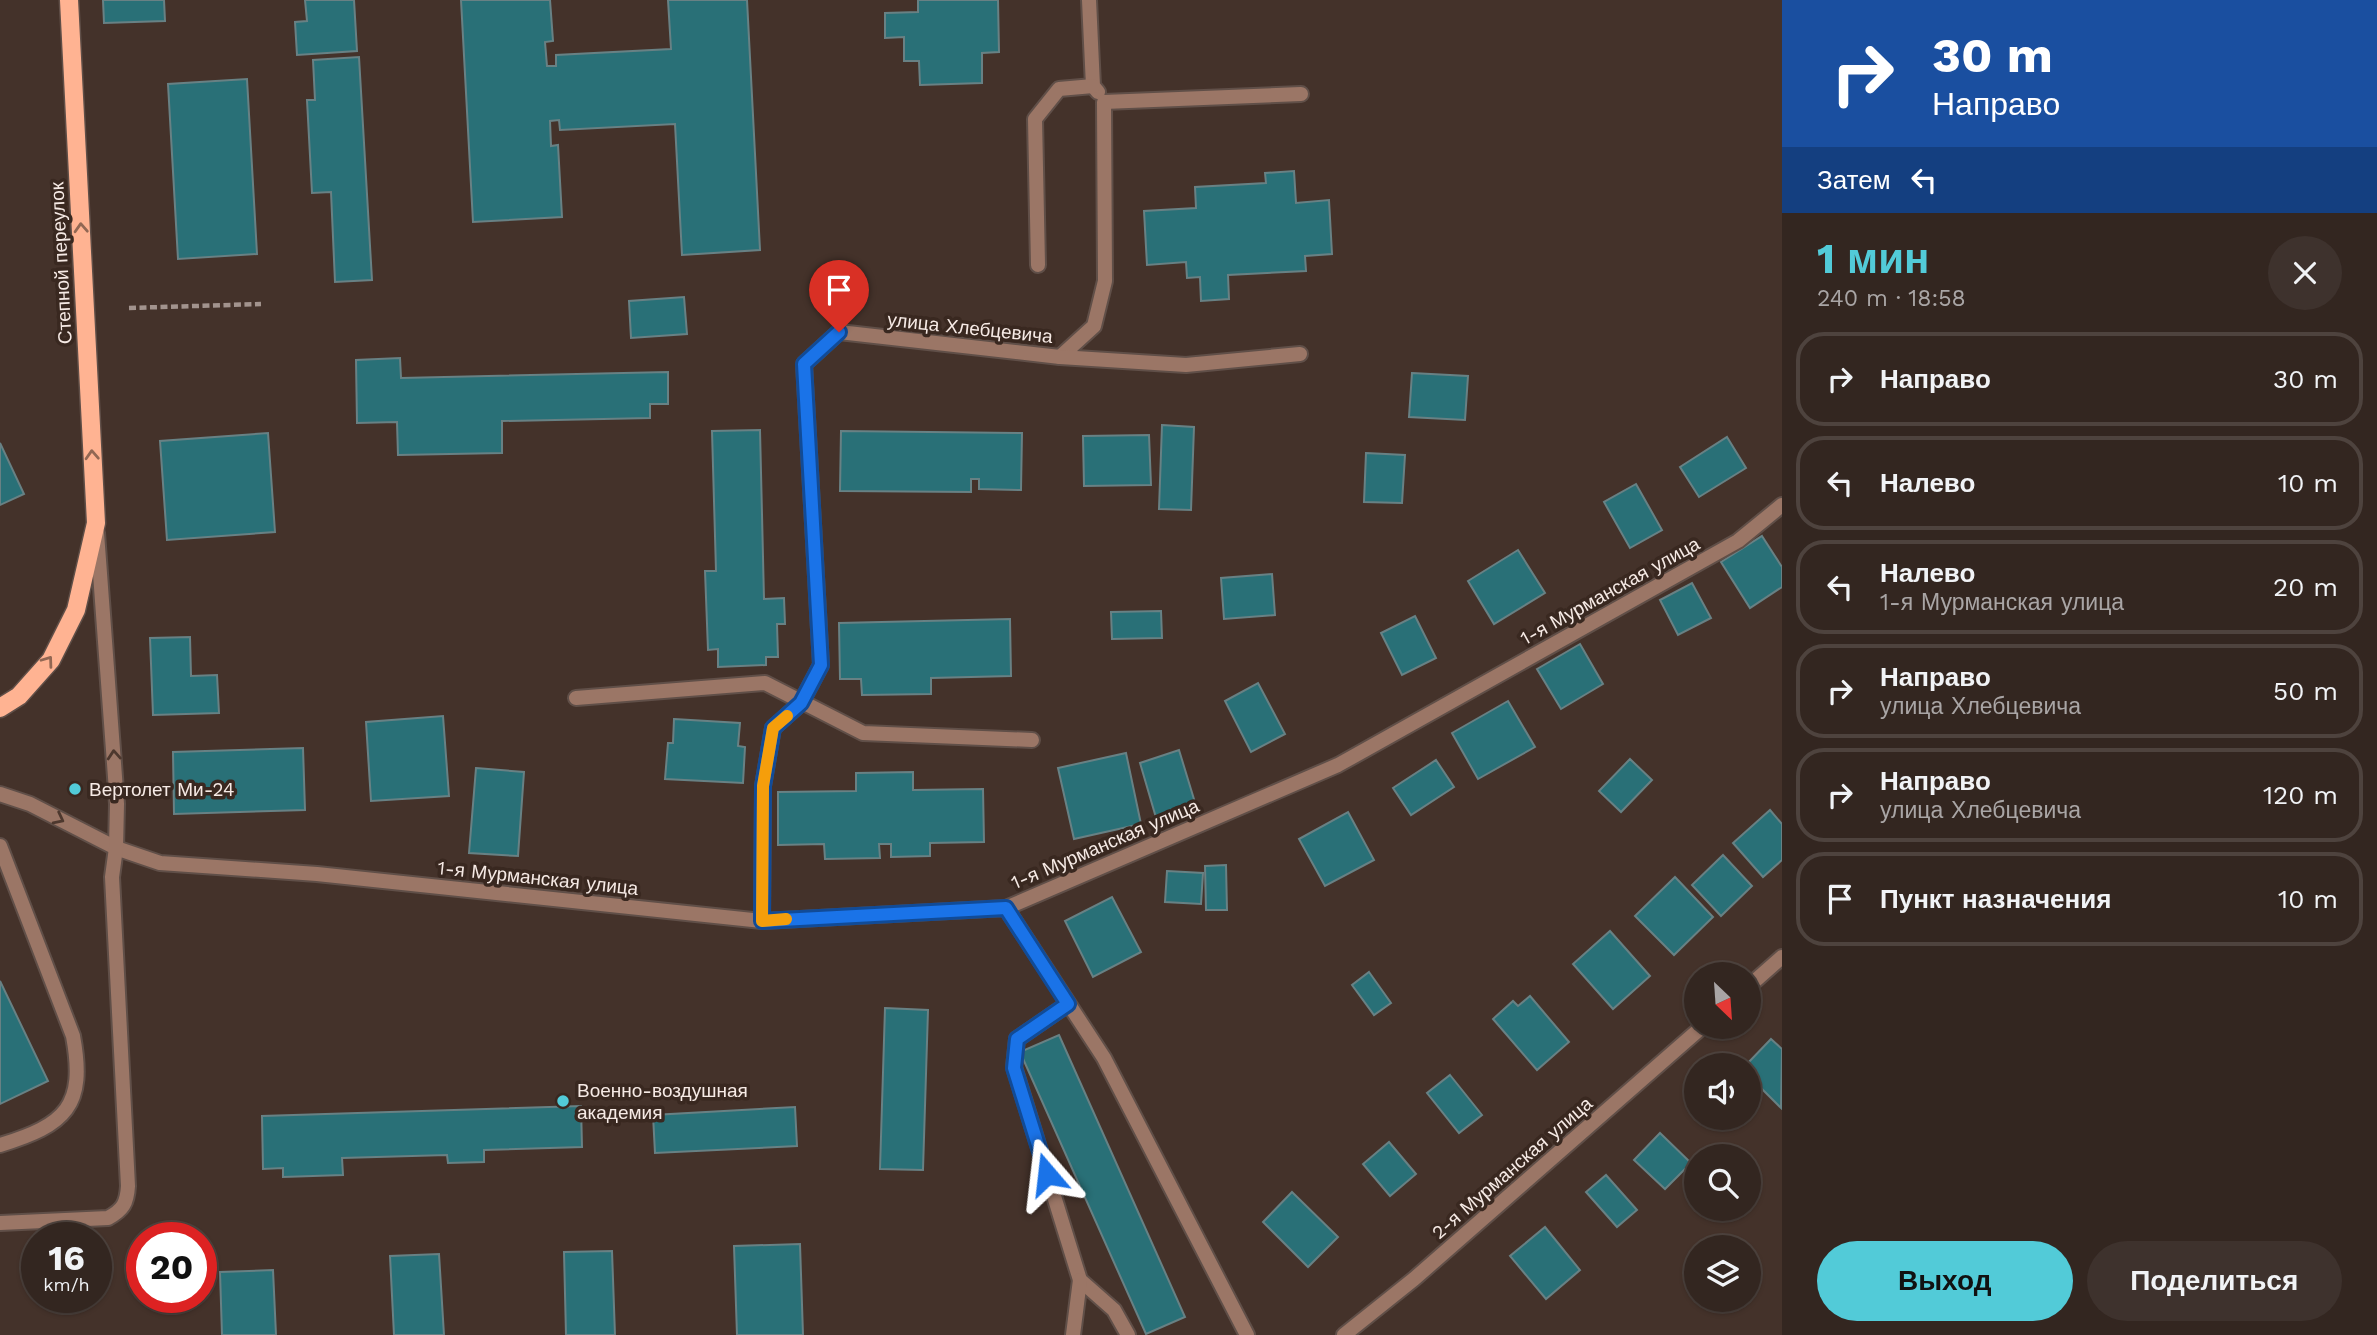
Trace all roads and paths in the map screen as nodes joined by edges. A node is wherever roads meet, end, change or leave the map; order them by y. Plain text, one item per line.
1 (69, 0) edge
2 (1089, 0) edge
3 (1093, 86) junction
4 (1301, 94) dead end
5 (1104, 102) junction
6 (1038, 265) dead end
7 (261, 304) dead end
8 (128, 308) dead end
9 (1300, 354) dead end
10 (1060, 357) junction
11 (1782, 505) edge
12 (96, 523) junction
13 (576, 698) dead end
14 (801, 703) junction
15 (0, 708) edge
16 (1032, 740) dead end
17 (0, 794) edge
18 (0, 846) edge
19 (116, 848) junction
20 (1006, 908) junction
21 (762, 921) junction
22 (1782, 957) edge
23 (1761, 976) edge
24 (1068, 1004) junction
25 (1687, 1040) edge
26 (0, 1145) edge
27 (0, 1223) edge
28 (1080, 1280) junction
29 (1073, 1335) edge
30 (1128, 1335) edge
31 (1247, 1335) edge
32 (1343, 1335) edge

12 -> 1 main road, Степной переулок
2 - 3 street
3 - 5 street
3 - 6 street
4 - 5 street
5 - 10 street
7 - 8 path
9 - 10 street, улица Хлебцевича
10 - 14 street, улица Хлебцевича
11 - 20 street, 1-я Мурманская улица
15 -> 12 main road, Степной переулок
19 -> 12 street
13 - 14 street
14 - 16 street
14 - 21 street, улица Хлебцевича
17 -> 19 street, 1-я Мурманская улица
18 - 26 street
19 - 21 street, 1-я Мурманская улица
19 - 27 street
20 - 21 street, 1-я Мурманская улица
20 - 24 street
22 - 23 street
24 - 28 street
24 - 31 street
25 - 32 street, 2-я Мурманская улица
28 - 29 street
28 - 30 street

